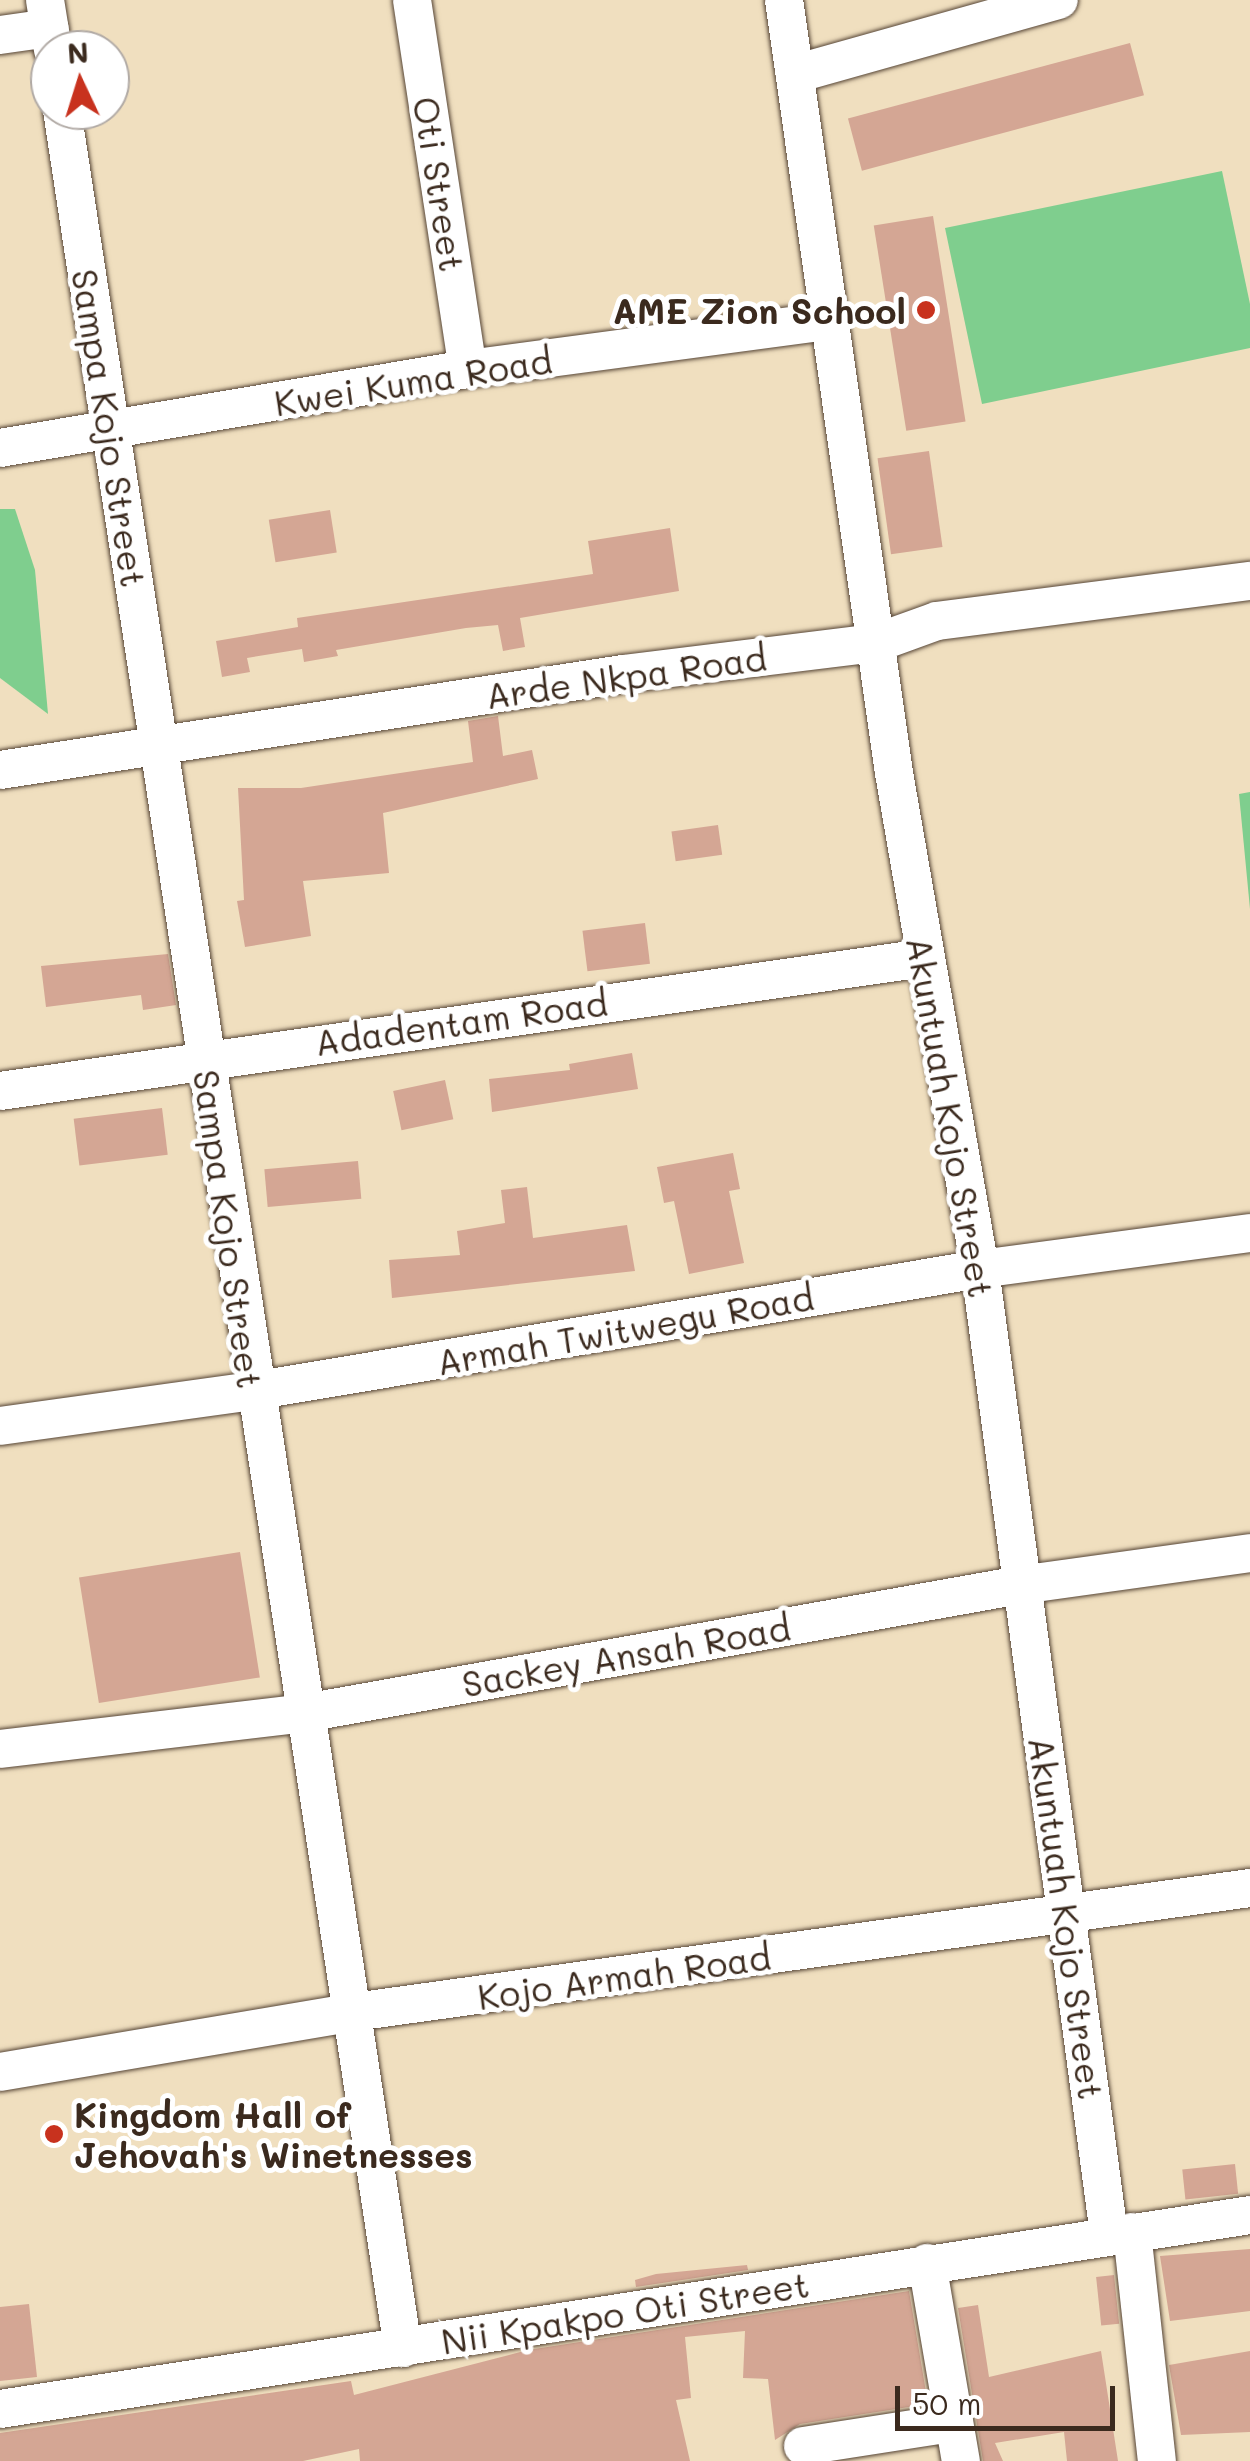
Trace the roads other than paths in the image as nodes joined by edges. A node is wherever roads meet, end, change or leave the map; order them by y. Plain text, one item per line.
1 (412, 0) edge
2 (784, 0) edge
3 (1060, 0) edge
4 (49, 26) edge
5 (0, 35) edge
6 (794, 74) junction
7 (65, 130) edge
8 (826, 321) junction
9 (468, 368) junction
10 (110, 432) junction
11 (0, 448) edge
12 (1250, 580) edge
13 (876, 642) junction
14 (160, 748) junction
15 (0, 770) edge
16 (924, 958) junction
17 (204, 1058) junction
18 (0, 1091) edge
19 (1250, 1233) edge
20 (980, 1269) junction
21 (253, 1391) junction
22 (0, 1426) edge
23 (1250, 1553) edge
24 (1020, 1585) junction
25 (305, 1712) junction
26 (0, 1749) edge
27 (1250, 1888) edge
28 (1069, 1918) junction
29 (354, 2012) junction
30 (0, 2072) edge
31 (1250, 2215) edge
32 (1120, 2233) junction
33 (927, 2263) junction
34 (403, 2348) junction
35 (0, 2409) edge
36 (952, 2424) junction
37 (825, 2450) edge
38 (962, 2461) edge
39 (1157, 2461) edge

1 - 9 street, Oti Street
2 - 6 street, Akuntuah Kojo Street
3 - 6 street
4 - 5 street
6 - 8 street, Akuntuah Kojo Street
7 - 10 street, Sampa Kojo Street
8 - 9 street, Kwei Kuma Road
8 - 13 street, Akuntuah Kojo Street
9 - 10 street, Kwei Kuma Road
10 - 11 street, Kwei Kuma Road
10 - 14 street, Sampa Kojo Street
12 - 13 street, Arde Nkpa Road
13 - 14 street, Arde Nkpa Road
13 - 16 street, Akuntuah Kojo Street
14 - 15 street, Arde Nkpa Road
14 - 17 street, Sampa Kojo Street
16 - 17 street, Adadentam Road
16 - 20 street, Akuntuah Kojo Street
17 - 18 street, Adadentam Road
17 - 21 street, Sampa Kojo Street
19 - 20 street, Armah Twitwegu Road
20 - 21 street, Armah Twitwegu Road
20 - 24 street, Akuntuah Kojo Street
21 - 22 street, Armah Twitwegu Road
21 - 25 street, Sampa Kojo Street
23 - 24 street, Sackey Ansah Road
24 - 25 street, Sackey Ansah Road
24 - 28 street, Akuntuah Kojo Street
25 - 26 street, Sackey Ansah Road
25 - 29 street, Sampa Kojo Street
27 - 28 street, Kojo Armah Road
28 - 29 street, Kojo Armah Road
28 - 32 street, Akuntuah Kojo Street
29 - 30 street, Kojo Armah Road
29 - 34 street, Sampa Kojo Street
31 - 32 street, Nii Kpakpo Oti Street
32 - 33 street, Nii Kpakpo Oti Street
32 - 39 street, Akuntuah Kojo Street
33 - 34 street, Nii Kpakpo Oti Street
33 - 36 street
34 - 35 street, Nii Kpakpo Oti Street
36 - 37 street
36 - 38 street

